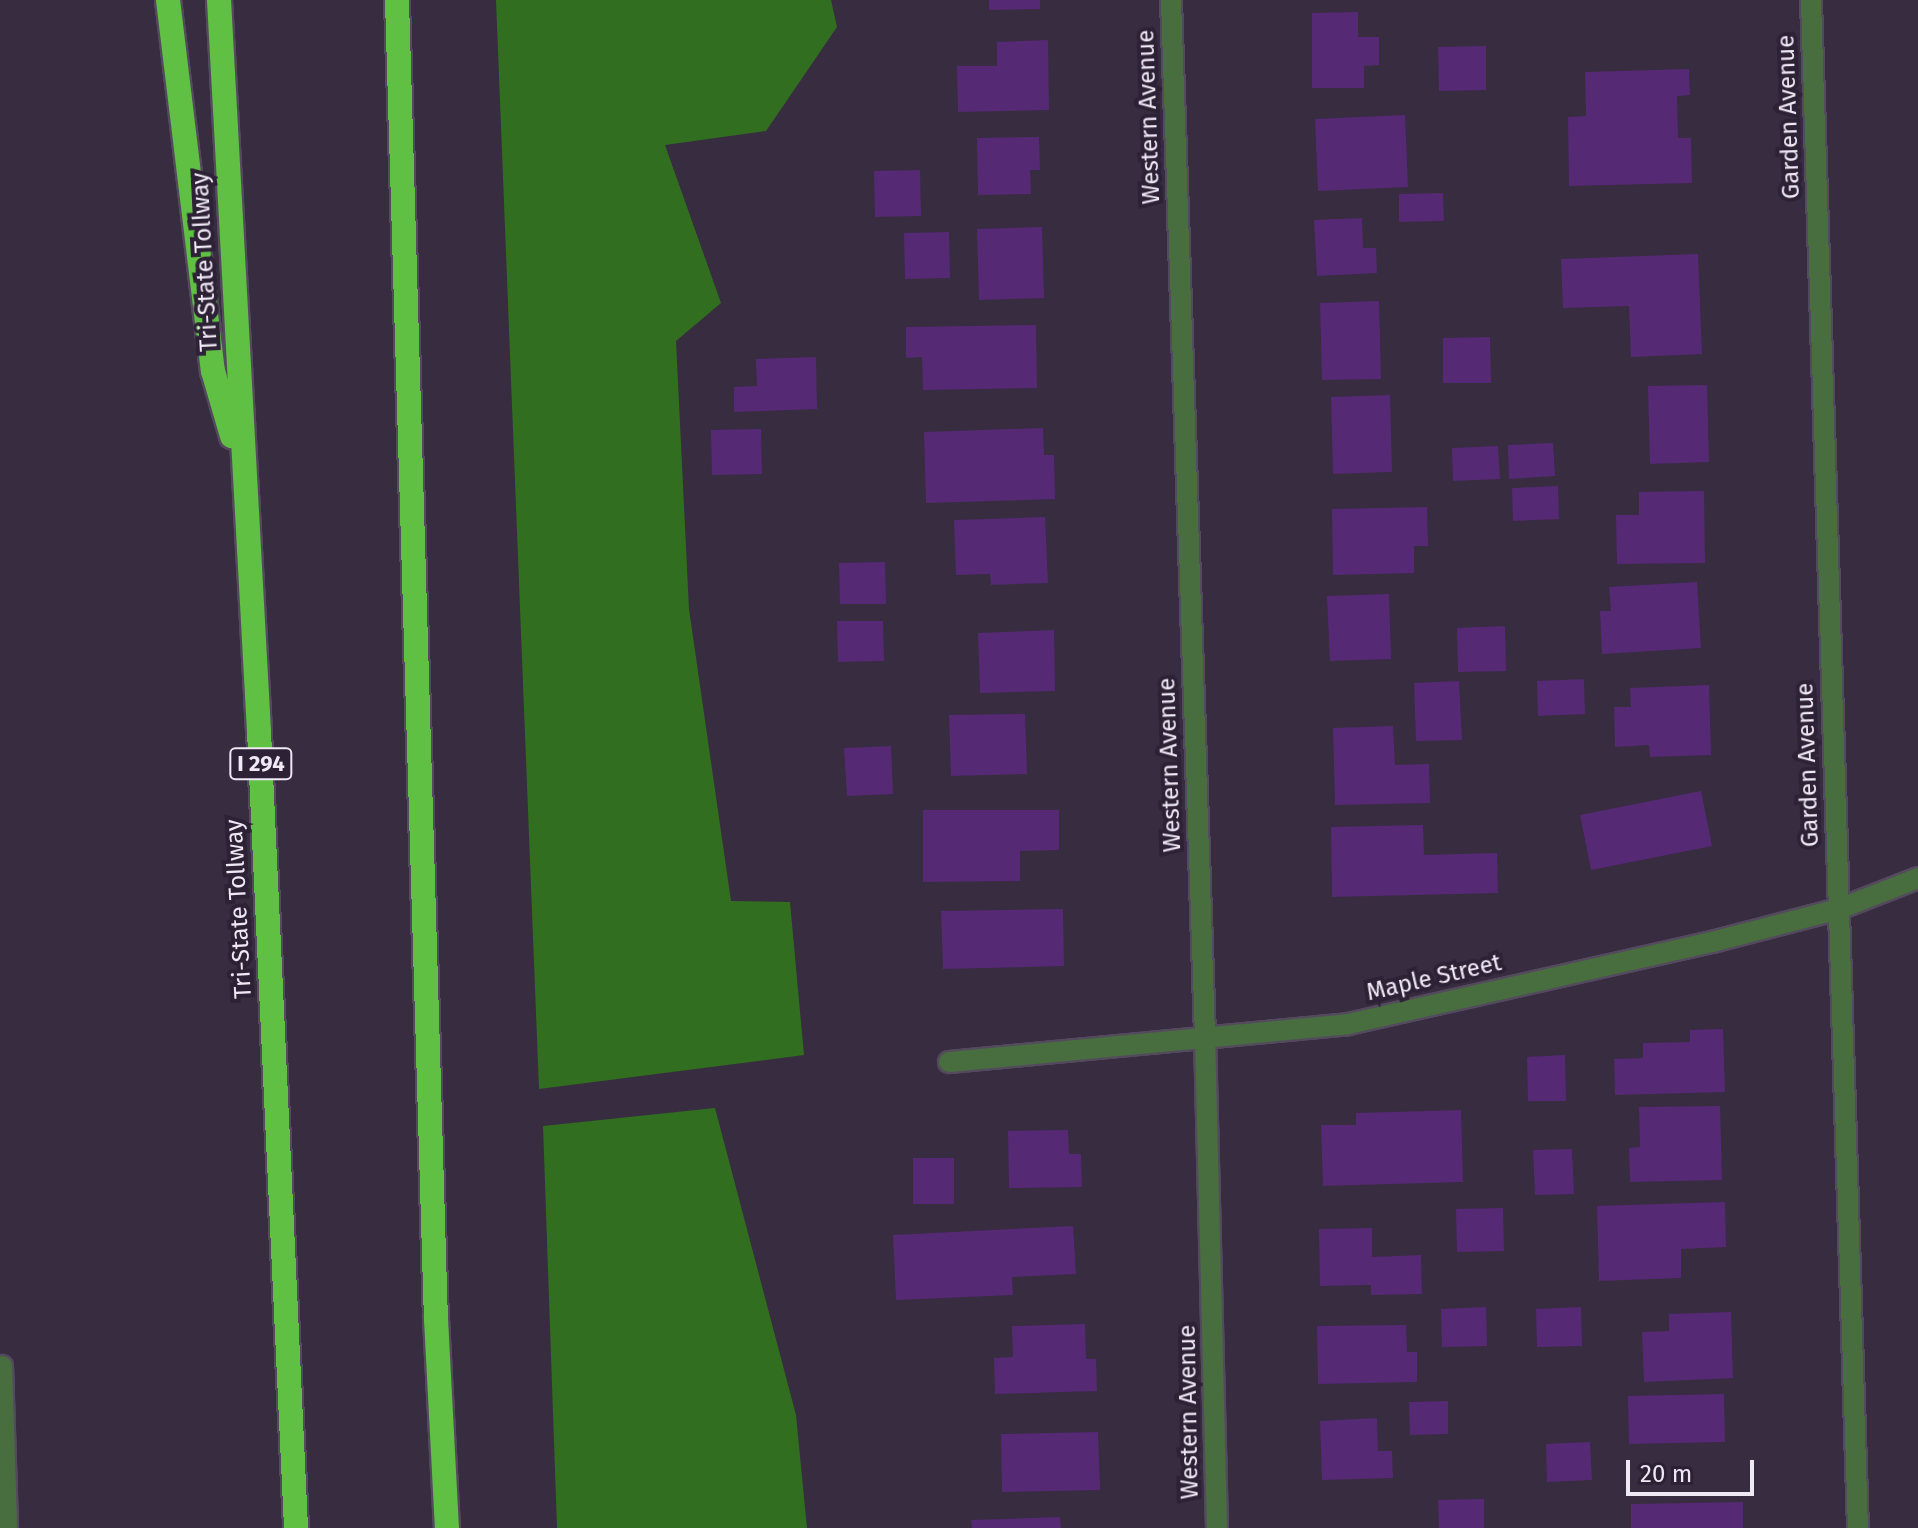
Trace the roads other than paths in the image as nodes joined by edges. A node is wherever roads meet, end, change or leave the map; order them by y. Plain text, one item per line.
1 (168, 0) edge
2 (219, 0) edge
3 (397, 0) edge
4 (410, 0) edge
5 (1171, 0) edge
6 (1811, 0) edge
7 (402, 99) junction
8 (244, 476) junction
9 (1918, 878) edge
10 (1839, 909) junction
11 (1205, 1037) junction
12 (949, 1062) dead end
13 (2, 1366) edge
14 (7, 1528) edge
15 (296, 1528) edge
16 (447, 1528) edge
17 (1217, 1528) edge
18 (1858, 1528) edge

1 - 8 highway
2 - 8 highway, Tri-State Tollway / I 294
3 - 7 highway
4 - 7 highway
5 - 11 street, Western Avenue
6 - 10 street, Garden Avenue
7 - 16 highway
8 - 15 highway, Tri-State Tollway / I 294
9 - 10 street, Maple Street
10 - 11 street, Maple Street
10 - 18 street, Garden Avenue
11 - 12 street, Maple Street
11 - 17 street, Western Avenue
13 - 14 street

